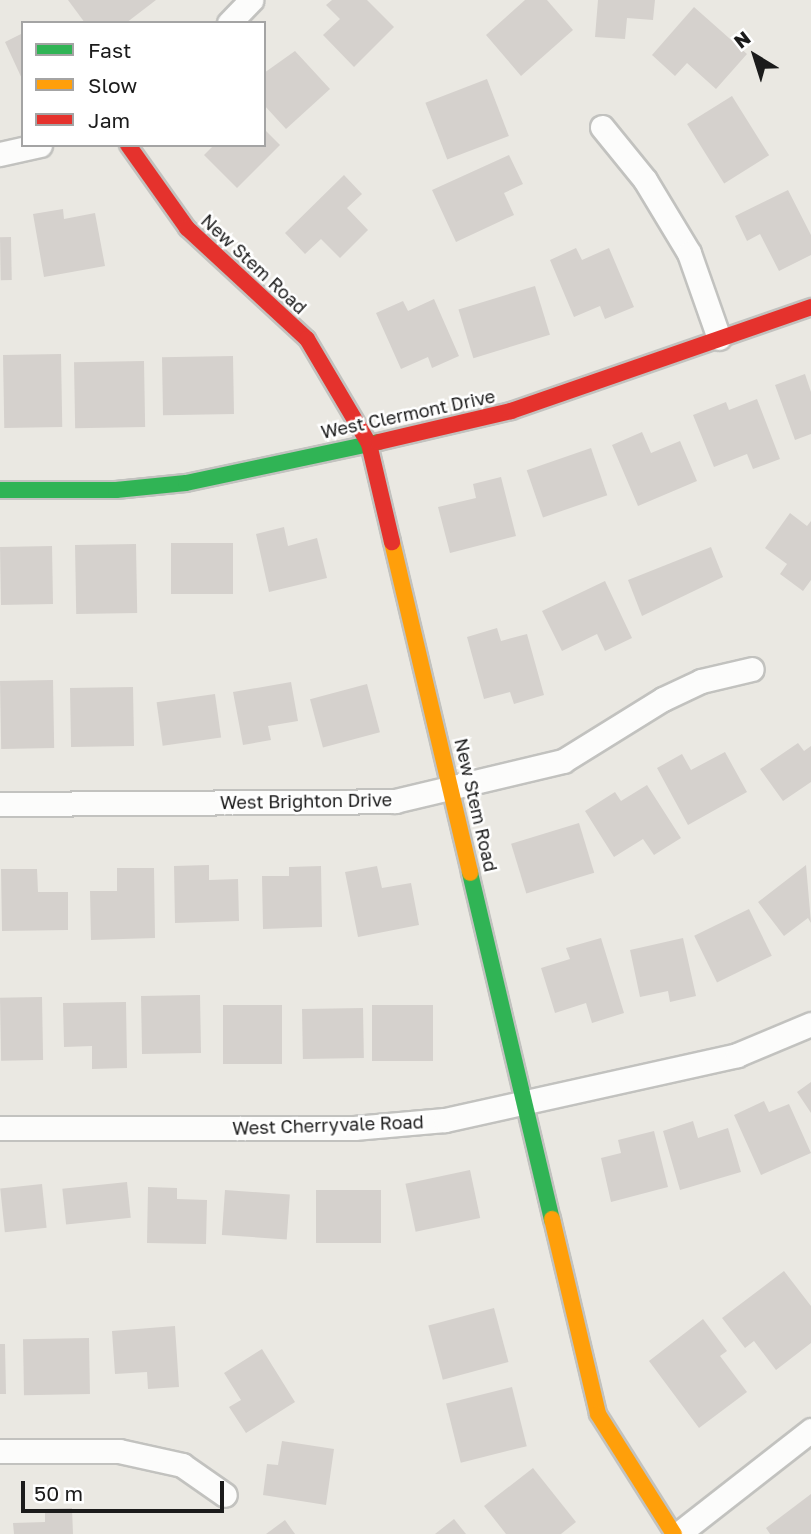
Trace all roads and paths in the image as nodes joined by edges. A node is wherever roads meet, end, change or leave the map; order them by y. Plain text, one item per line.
1 (251, 0) edge
2 (231, 21) edge
3 (603, 127) dead end
4 (31, 147) edge
5 (129, 147) edge
6 (0, 154) edge
7 (811, 307) edge
8 (719, 338) junction
9 (369, 444) junction
10 (0, 490) edge
11 (752, 669) dead end
12 (451, 787) junction
13 (0, 804) edge
14 (811, 1024) edge
15 (527, 1104) junction
16 (0, 1128) edge
17 (811, 1430) edge
18 (0, 1451) edge
19 (225, 1495) dead end
20 (676, 1534) edge

1 - 2 street
3 - 8 street
4 - 6 street
5 - 9 street, New Stem Road
7 - 8 street, West Clermont Drive
8 - 9 street, West Clermont Drive
9 - 10 street, West Clermont Drive
9 - 12 street, New Stem Road
11 - 12 street, West Brighton Drive
12 - 13 street, West Brighton Drive
12 - 15 street, New Stem Road
14 - 15 street, West Cherryvale Road
15 - 16 street, West Cherryvale Road
15 - 20 street, New Stem Road
17 - 20 street
18 - 19 street

